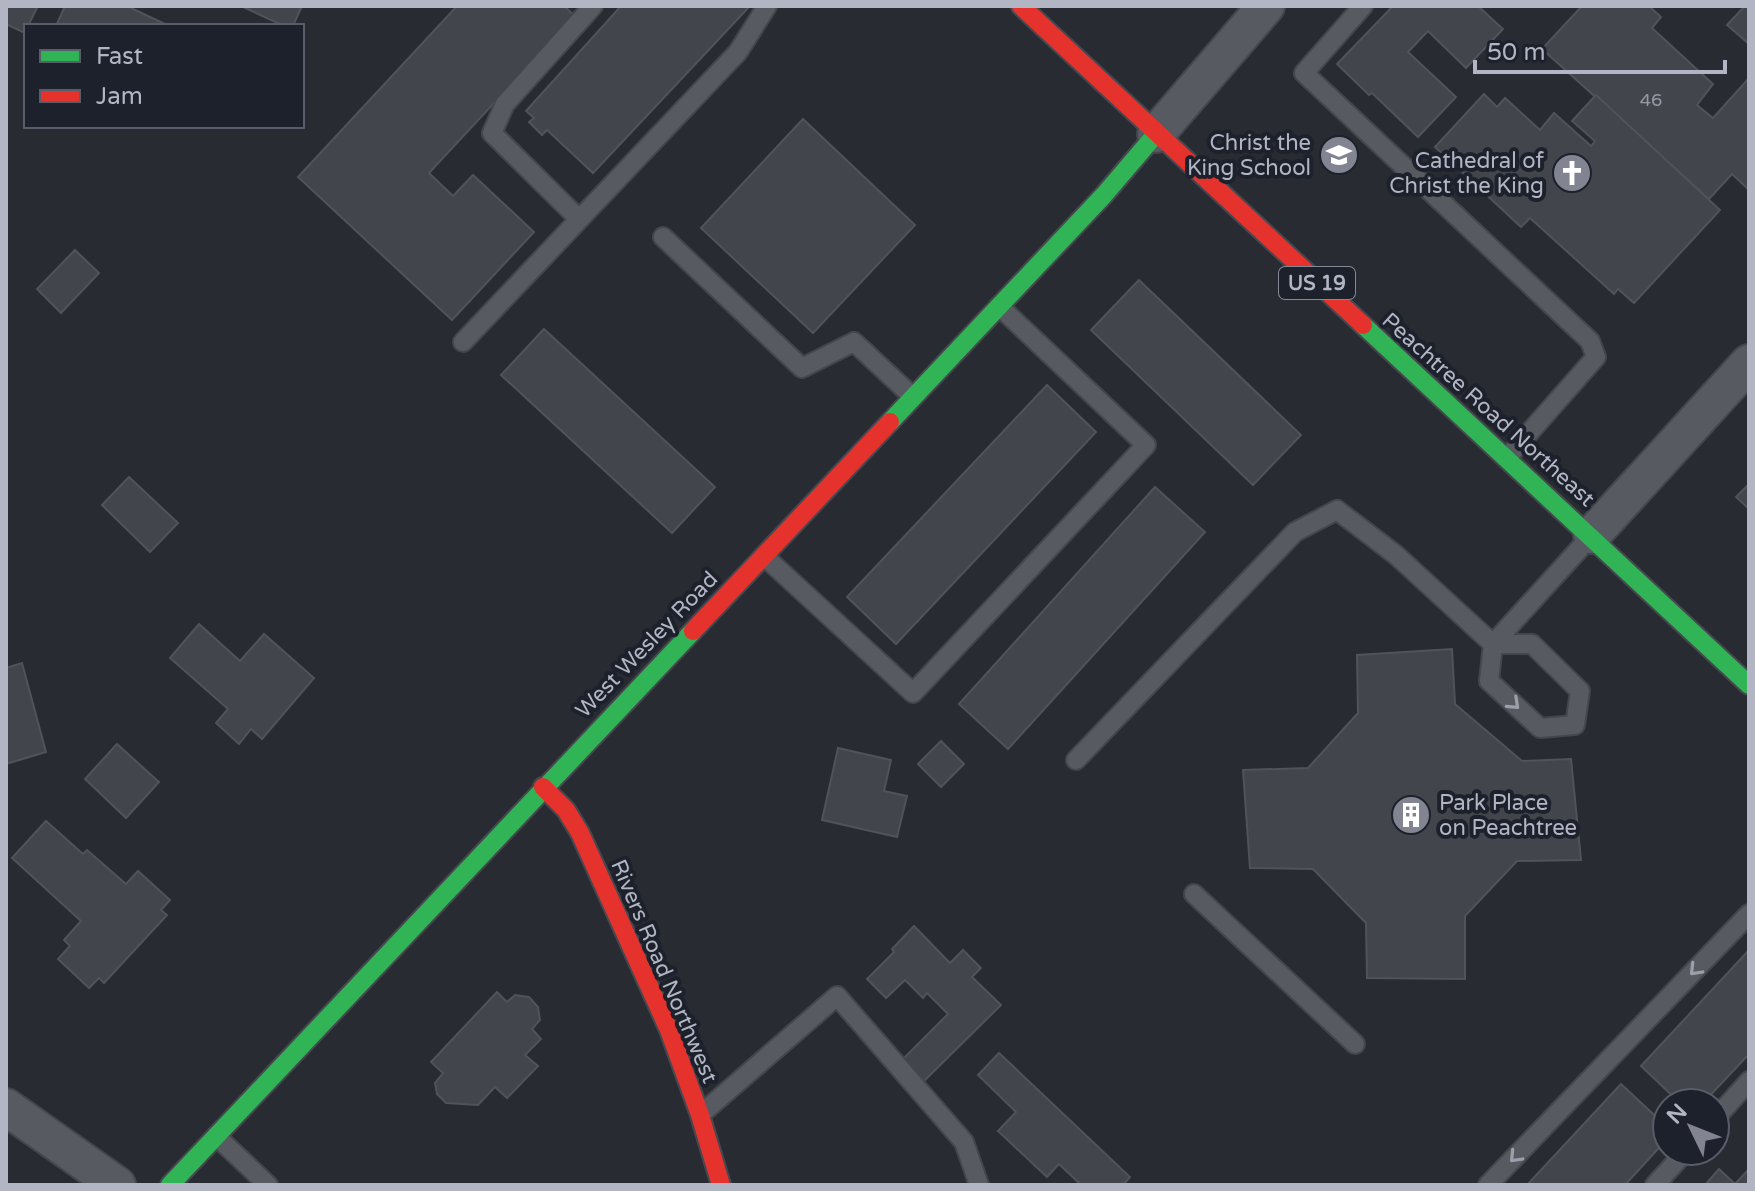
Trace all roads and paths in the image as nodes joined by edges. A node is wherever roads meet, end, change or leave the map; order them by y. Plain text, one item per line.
1 (593, 6) edge
2 (767, 6) edge
3 (1021, 6) edge
4 (1266, 6) edge
5 (1363, 6) edge
6 (1156, 134) junction
7 (579, 219) junction
8 (663, 237) dead end
9 (999, 306) junction
10 (463, 342) dead end
11 (1749, 363) edge
12 (913, 397) junction
13 (1507, 458) junction
14 (1592, 535) junction
15 (764, 556) junction
16 (1493, 644) junction
17 (1749, 685) edge
18 (1076, 760) dead end
19 (543, 787) junction
20 (1194, 894) dead end
21 (1749, 914) edge
22 (1355, 1044) dead end
23 (1749, 1081) edge
24 (1731, 1101) edge
25 (6, 1107) edge
26 (700, 1115) junction
27 (216, 1136) junction
28 (1671, 1167) edge
29 (117, 1185) edge
30 (170, 1185) edge
31 (268, 1185) edge
32 (721, 1185) edge
33 (979, 1185) edge
34 (1488, 1185) edge
35 (1655, 1185) edge

1 - 7 lane
2 - 7 lane
3 - 6 main road, Peachtree Road Northeast / US 19
4 - 6 street
5 - 13 lane
6 - 9 main road, West Wesley Road
6 - 13 main road, Peachtree Road Northeast / US 19
7 - 10 lane
8 - 12 lane
9 - 12 main road, West Wesley Road
9 - 15 lane
11 - 14 street
12 - 15 main road, West Wesley Road
13 - 14 main road, Peachtree Road Northeast / US 19
14 - 16 lane
14 - 17 main road, Peachtree Road Northeast / US 19
15 - 19 main road, West Wesley Road
16 -> 16 lane
16 - 18 lane
19 - 26 main road, Rivers Road Northwest
19 - 27 main road, West Wesley Road
20 - 22 lane
21 -> 34 lane
23 - 24 lane
25 - 29 street
26 - 32 main road, Rivers Road Northwest
26 - 33 lane
27 - 30 main road, West Wesley Road
27 - 31 lane
28 - 35 lane

